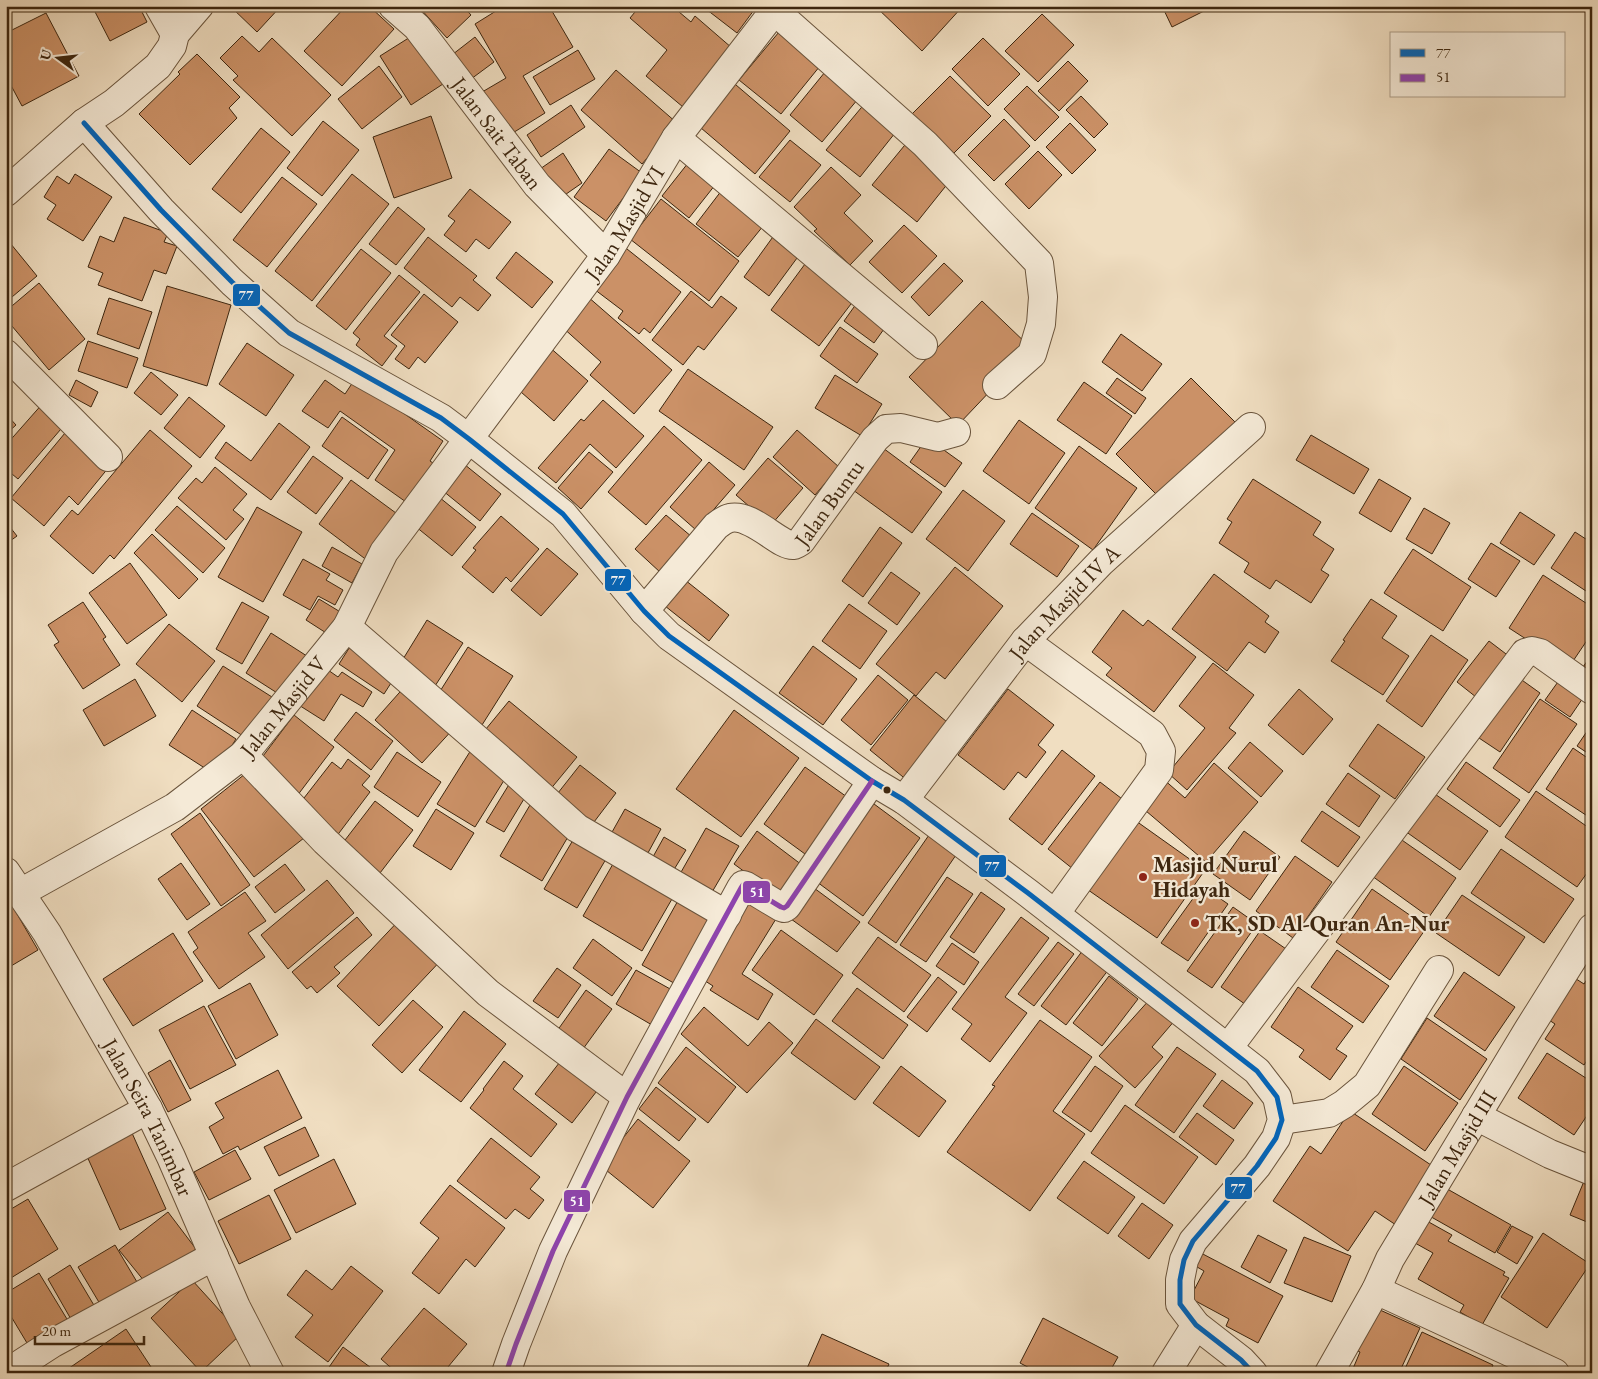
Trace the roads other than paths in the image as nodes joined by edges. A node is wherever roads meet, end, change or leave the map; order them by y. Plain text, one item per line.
1 (159, 6) edge
2 (198, 6) edge
3 (394, 6) edge
4 (777, 8) edge
5 (175, 34) junction
6 (84, 123) junction
7 (676, 138) junction
8 (6, 192) edge
9 (606, 255) junction
10 (923, 345) dead end
11 (6, 354) edge
12 (997, 385) dead end
13 (1251, 427) dead end
14 (956, 432) dead end
15 (469, 439) junction
16 (108, 457) dead end
17 (644, 612) junction
18 (347, 627) junction
19 (1025, 642) junction
20 (1592, 690) edge
21 (243, 755) junction
22 (872, 781) junction
23 (904, 800) junction
24 (13, 882) edge
25 (1055, 914) junction
26 (727, 915) junction
27 (1592, 928) edge
28 (1439, 970) dead end
29 (1228, 1048) junction
30 (627, 1097) junction
31 (148, 1109) junction
32 (1476, 1116) junction
33 (1282, 1120) junction
34 (1592, 1171) edge
35 (6, 1187) edge
36 (214, 1256) junction
37 (1376, 1290) junction
38 (1196, 1325) junction
39 (14, 1373) edge
40 (270, 1373) edge
41 (506, 1373) edge
42 (1166, 1373) edge
43 (1252, 1373) edge
44 (1329, 1373) edge
45 (1555, 1373) edge

1 - 5 street
2 - 5 street
3 - 9 street, Jalan Sait Taban
4 - 7 street, Jalan Masjid VI
4 - 12 street
5 - 6 street
6 - 8 street
6 - 15 street
7 - 9 street, Jalan Masjid VI
7 - 10 street
9 - 15 street, Jalan Masjid VI
11 - 16 street
13 - 19 street, Jalan Masjid IV A
14 - 17 street, Jalan Buntu
15 - 17 street
15 - 18 street, Jalan Masjid V
17 - 22 street
18 - 21 street, Jalan Masjid V
18 - 26 street
19 - 23 street, Jalan Masjid IV A
19 - 25 street
20 - 29 street
21 - 24 street, Jalan Masjid V
21 - 30 street
22 - 23 street
22 - 26 street
23 - 25 street
24 - 31 street, Jalan Seira Tanimbar
25 - 29 street
26 - 30 street
27 - 32 street, Jalan Masjid III
28 - 33 street
29 - 33 street
30 - 41 street
31 - 35 street
31 - 36 street, Jalan Seira Tanimbar
32 - 34 street
32 - 37 street, Jalan Masjid III
33 - 38 street
36 - 39 street
36 - 40 street, Jalan Seira Tanimbar
37 - 44 street, Jalan Masjid III
37 - 45 street
38 - 42 street
38 - 43 street

